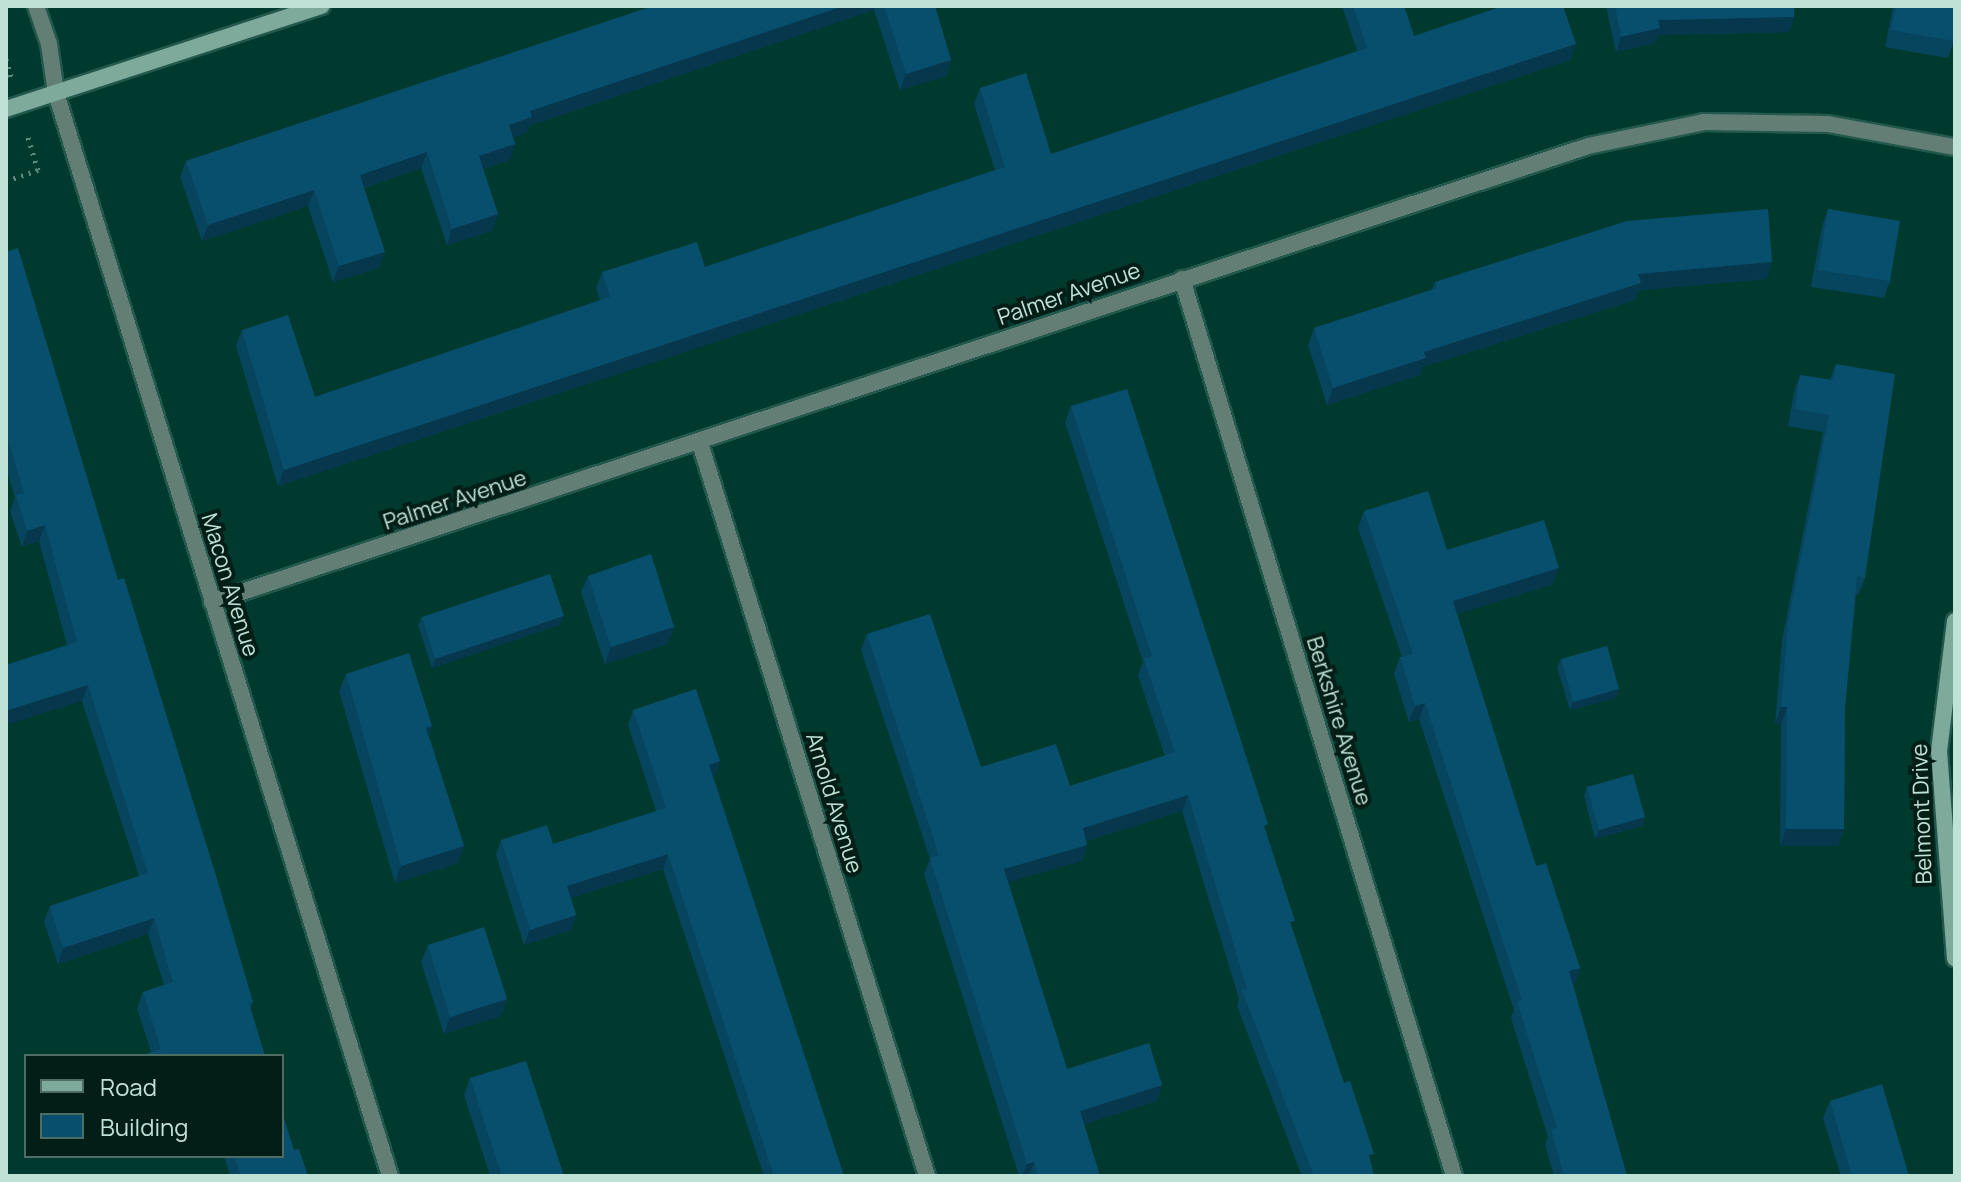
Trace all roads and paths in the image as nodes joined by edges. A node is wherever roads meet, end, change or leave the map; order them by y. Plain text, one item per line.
1 (36, 6) edge
2 (322, 6) edge
3 (56, 93) junction
4 (6, 109) edge
5 (1955, 147) edge
6 (1182, 279) junction
7 (700, 443) junction
8 (212, 602) junction
9 (1955, 621) edge
10 (1955, 958) edge
11 (390, 1176) edge
12 (927, 1176) edge
13 (1454, 1176) edge

1 - 3 street, Macon Avenue
2 - 3 main road
3 - 4 main road
3 - 8 street, Macon Avenue
5 - 6 street, Palmer Avenue
6 - 7 street, Palmer Avenue
6 - 13 street, Berkshire Avenue
7 - 8 street, Palmer Avenue
7 - 12 street, Arnold Avenue
8 - 11 street, Macon Avenue
9 - 10 main road, Belmont Drive

